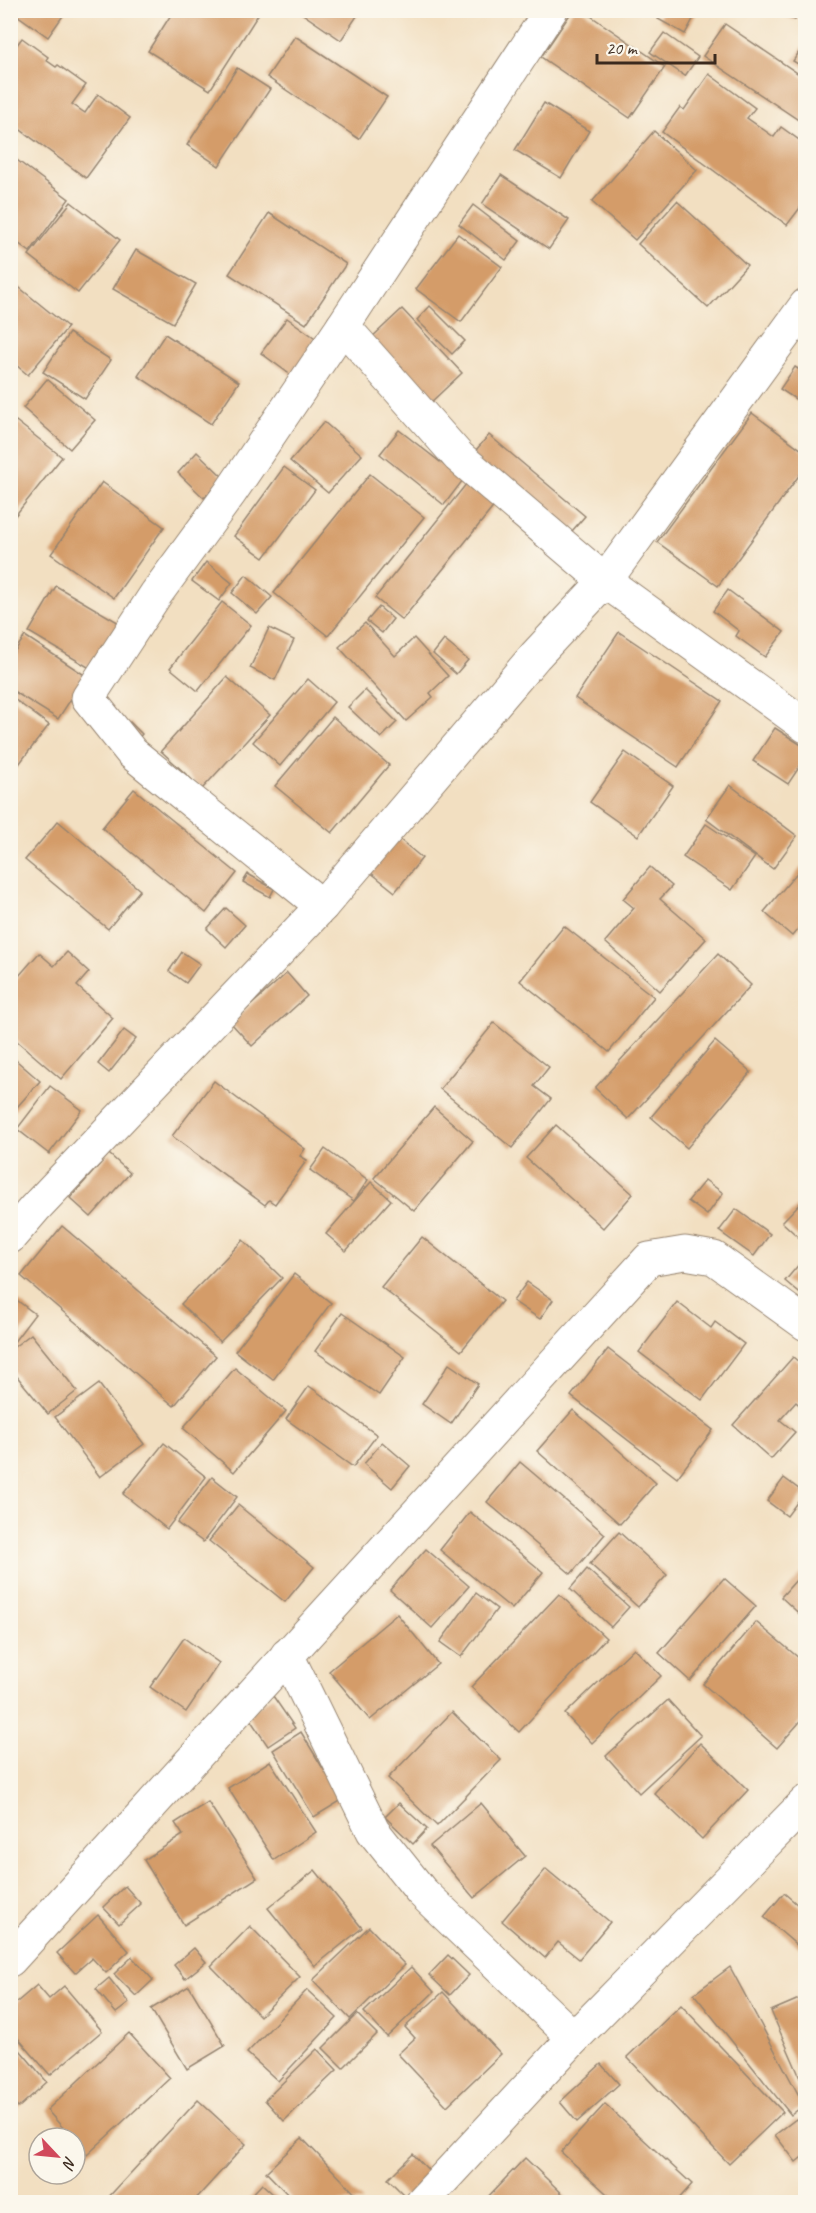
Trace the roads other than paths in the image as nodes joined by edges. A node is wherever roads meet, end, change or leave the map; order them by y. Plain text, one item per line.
1 (551, 10) edge
2 (806, 305) edge
3 (343, 326) junction
4 (605, 581) junction
5 (806, 726) edge
6 (322, 906) junction
7 (10, 1237) edge
8 (806, 1324) edge
9 (287, 1655) junction
10 (806, 1802) edge
11 (10, 1960) edge
12 (574, 2038) junction
13 (422, 2202) edge

1 - 3 street
2 - 4 street
3 - 4 street
3 - 6 street
4 - 5 street
4 - 6 street
6 - 7 street
8 - 9 street
9 - 11 street
9 - 12 street
10 - 12 street
12 - 13 street

